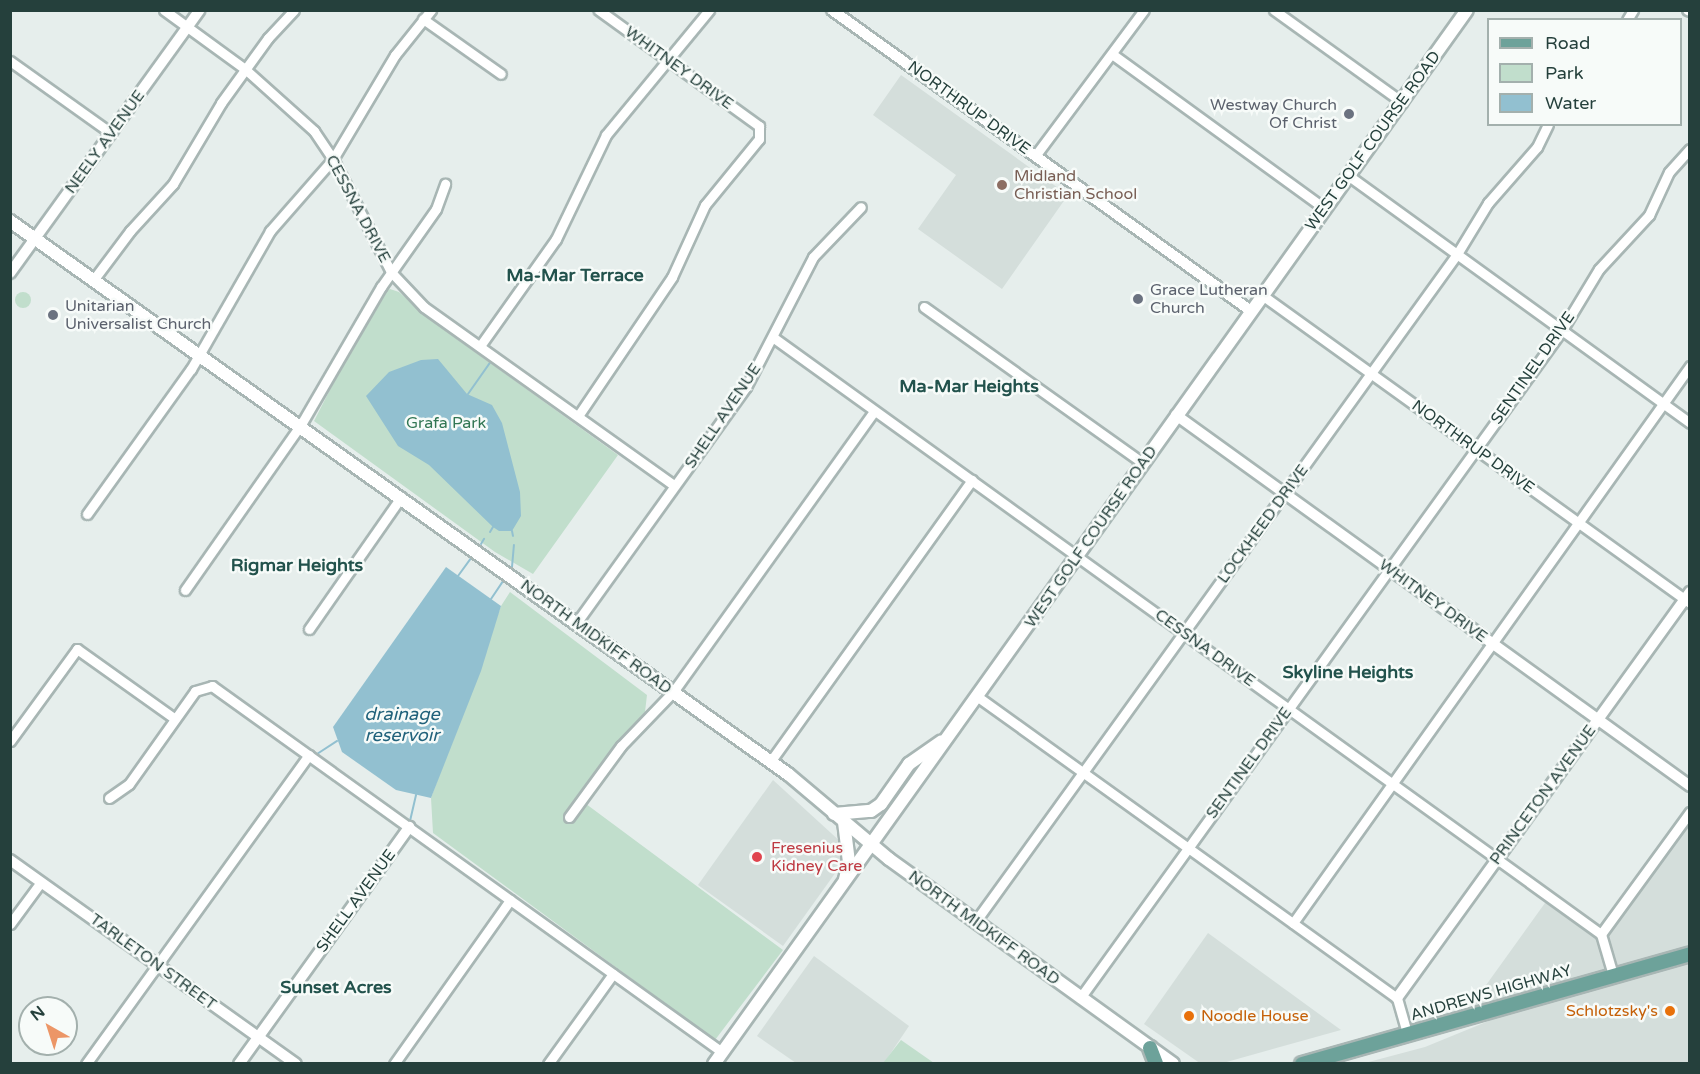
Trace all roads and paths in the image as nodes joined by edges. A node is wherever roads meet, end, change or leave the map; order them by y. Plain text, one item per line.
1 (164, 10) edge
2 (200, 10) edge
3 (294, 10) edge
4 (431, 10) edge
5 (599, 10) edge
6 (709, 10) edge
7 (832, 10) edge
8 (1144, 10) edge
9 (1274, 10) edge
10 (1467, 10) edge
11 (423, 19) junction
12 (188, 28) junction
13 (1112, 54) junction
14 (10, 61) edge
15 (670, 61) junction
16 (245, 69) junction
17 (501, 74) dead end
18 (1402, 102) junction
19 (1547, 126) edge
20 (111, 133) junction
21 (1689, 149) edge
22 (1035, 156) junction
23 (333, 159) junction
24 (1348, 176) junction
25 (445, 184) dead end
26 (861, 207) dead end
27 (1325, 208) junction
28 (10, 221) edge
29 (35, 239) junction
30 (1457, 254) junction
31 (391, 272) junction
32 (10, 273) edge
33 (94, 279) junction
34 (1262, 295) junction
35 (924, 307) dead end
36 (1251, 311) junction
37 (1562, 330) junction
38 (774, 338) junction
39 (480, 346) junction
40 (199, 352) junction
41 (1689, 366) edge
42 (1371, 374) junction
43 (1664, 405) junction
44 (874, 411) junction
45 (1176, 415) junction
46 (578, 416) junction
47 (1689, 423) edge
48 (300, 426) junction
49 (1476, 449) junction
50 (1143, 463) junction
51 (972, 480) junction
52 (674, 485) junction
53 (1285, 493) junction
54 (401, 497) junction
55 (87, 514) dead end
56 (1580, 524) junction
57 (1078, 556) junction
58 (1389, 569) junction
59 (185, 590) dead end
60 (1688, 598) edge
61 (577, 622) junction
62 (309, 628) dead end
63 (1184, 633) junction
64 (1494, 644) junction
65 (673, 692) junction
66 (978, 697) junction
67 (1289, 708) junction
68 (175, 719) junction
69 (1597, 719) junction
70 (949, 737) junction
71 (10, 741) edge
72 (309, 755) junction
73 (770, 762) junction
74 (1083, 773) junction
75 (1393, 784) junction
76 (1689, 786) edge
77 (110, 798) dead end
78 (1689, 812) edge
79 (569, 817) dead end
80 (839, 818) junction
81 (409, 827) junction
82 (872, 846) junction
83 (1188, 848) junction
84 (1497, 859) junction
85 (10, 860) edge
86 (41, 882) junction
87 (845, 884) junction
88 (510, 900) junction
89 (975, 922) junction
90 (1293, 923) junction
91 (10, 924) edge
92 (1601, 934) junction
93 (1689, 954) edge
94 (157, 965) junction
95 (613, 974) junction
96 (1613, 975) junction
97 (1080, 998) junction
98 (1397, 998) junction
99 (1407, 1034) junction
100 (258, 1037) junction
101 (1150, 1048) junction
102 (722, 1052) junction
103 (86, 1064) edge
104 (239, 1064) edge
105 (296, 1064) edge
106 (394, 1064) edge
107 (548, 1064) edge
108 (714, 1064) edge
109 (1156, 1064) edge
110 (1173, 1064) edge
111 (1302, 1064) edge

1 - 12 street, CESSNA DRIVE
2 - 12 street, NEELY AVENUE
3 - 16 street
4 - 11 street
5 - 15 street, WHITNEY DRIVE
6 - 15 street
7 - 22 street, NORTHRUP DRIVE
8 - 13 street
9 - 18 street
10 - 18 main road, WEST GOLF COURSE ROAD
11 - 17 street
11 - 23 street
12 - 16 street, CESSNA DRIVE
12 - 20 street, NEELY AVENUE
13 - 22 street
13 - 27 street
14 - 20 street
15 - 39 street
15 - 46 street, WHITNEY DRIVE
16 - 23 street, CESSNA DRIVE
16 - 33 street
18 - 24 main road, WEST GOLF COURSE ROAD
19 - 30 street, LOCKHEED DRIVE
20 - 29 street, NEELY AVENUE
21 - 37 street, SENTINEL DRIVE
22 - 36 street, NORTHRUP DRIVE
23 - 31 street, CESSNA DRIVE
23 - 40 street
24 - 27 main road, WEST GOLF COURSE ROAD
24 - 30 street
25 - 31 street
26 - 38 street, SHELL AVENUE
27 - 34 main road, WEST GOLF COURSE ROAD
28 - 29 main road, NORTH MIDKIFF ROAD
29 - 32 street, NEELY AVENUE
29 - 33 main road, NORTH MIDKIFF ROAD
30 - 37 street
30 - 42 street, LOCKHEED DRIVE
31 - 39 street, CESSNA DRIVE
31 - 48 street
33 - 40 main road, NORTH MIDKIFF ROAD
34 - 36 main road, WEST GOLF COURSE ROAD
34 - 42 street, NORTHRUP DRIVE
35 - 50 street
36 - 45 main road, WEST GOLF COURSE ROAD
37 - 43 street
37 - 49 street, SENTINEL DRIVE
38 - 44 street, CESSNA DRIVE
38 - 52 street, SHELL AVENUE
39 - 46 street, CESSNA DRIVE
40 - 48 main road, NORTH MIDKIFF ROAD
40 - 55 street
41 - 43 street
42 - 49 street, NORTHRUP DRIVE
42 - 53 street, LOCKHEED DRIVE
43 - 47 street
43 - 56 street
44 - 51 street, CESSNA DRIVE
44 - 65 street
45 - 50 main road, WEST GOLF COURSE ROAD
45 - 53 street, WHITNEY DRIVE
46 - 52 street, CESSNA DRIVE
48 - 54 main road, NORTH MIDKIFF ROAD
48 - 59 street
49 - 56 street, NORTHRUP DRIVE
49 - 58 street, SENTINEL DRIVE
50 - 57 main road, WEST GOLF COURSE ROAD
51 - 57 street, CESSNA DRIVE
51 - 73 street
52 - 61 street, SHELL AVENUE
53 - 58 street, WHITNEY DRIVE
53 - 63 street, LOCKHEED DRIVE
54 - 61 main road, NORTH MIDKIFF ROAD
54 - 62 street
56 - 60 street, NORTHRUP DRIVE
56 - 64 street
57 - 63 street, CESSNA DRIVE
57 - 66 main road, WEST GOLF COURSE ROAD
58 - 64 street, WHITNEY DRIVE
58 - 67 street, SENTINEL DRIVE
60 - 69 street, PRINCETON AVENUE
61 - 65 main road, NORTH MIDKIFF ROAD
63 - 67 street, CESSNA DRIVE
63 - 74 street, LOCKHEED DRIVE
64 - 69 street, WHITNEY DRIVE
64 - 75 street
65 - 73 main road, NORTH MIDKIFF ROAD
65 - 79 street
66 - 70 main road, WEST GOLF COURSE ROAD
66 - 74 street
67 - 75 street, CESSNA DRIVE
67 - 83 street, SENTINEL DRIVE
68 - 71 street
68 - 72 street
68 - 77 street
69 - 76 street, WHITNEY DRIVE
69 - 84 street, PRINCETON AVENUE
70 - 80 main road
70 - 82 main road, WEST GOLF COURSE ROAD
72 - 81 street
72 - 94 street
73 - 80 main road, NORTH MIDKIFF ROAD
74 - 83 street
74 - 89 street, LOCKHEED DRIVE
75 - 84 street, CESSNA DRIVE
75 - 90 street
78 - 92 street
80 - 82 main road, NORTH MIDKIFF ROAD
80 - 87 main road
81 - 88 street
81 - 100 street, SHELL AVENUE
82 - 87 main road, WEST GOLF COURSE ROAD
82 - 89 main road, NORTH MIDKIFF ROAD
83 - 90 street
83 - 97 street, SENTINEL DRIVE
84 - 92 street, CESSNA DRIVE
84 - 98 street, PRINCETON AVENUE
85 - 86 street, TARLETON STREET
86 - 91 street
86 - 94 street, TARLETON STREET
87 - 102 main road, WEST GOLF COURSE ROAD
88 - 95 street
88 - 106 street
89 - 97 main road, NORTH MIDKIFF ROAD
90 - 98 street
92 - 96 street
93 - 96 main road, ANDREWS HIGHWAY
94 - 100 street, TARLETON STREET
94 - 103 street
95 - 102 street
95 - 107 street
96 - 99 main road, ANDREWS HIGHWAY
97 - 101 main road, NORTH MIDKIFF ROAD
98 - 99 street
99 - 111 main road, ANDREWS HIGHWAY
100 - 104 street, SHELL AVENUE
100 - 105 street, TARLETON STREET
101 - 109 main road
101 - 110 main road, NORTH MIDKIFF ROAD
102 - 108 main road, WEST GOLF COURSE ROAD

